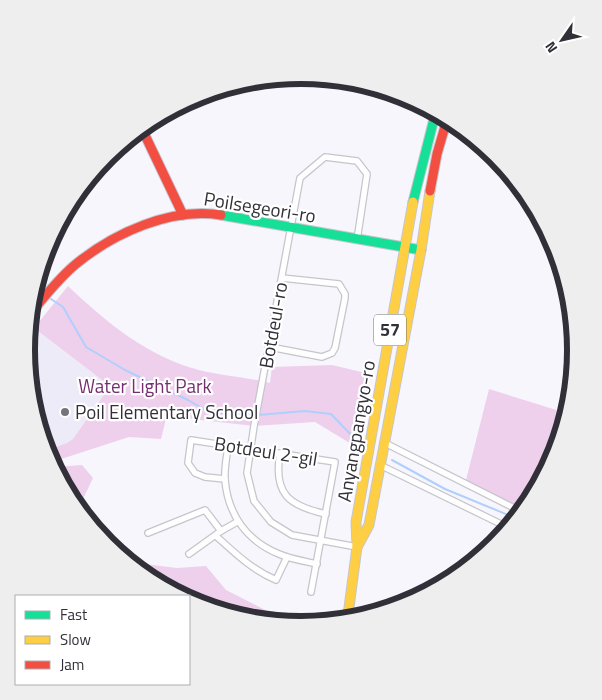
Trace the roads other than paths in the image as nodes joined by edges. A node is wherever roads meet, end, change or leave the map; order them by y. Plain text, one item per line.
1 (434, 120) edge
2 (445, 127) edge
3 (145, 135) edge
4 (183, 214) junction
5 (290, 228) junction
6 (357, 240) junction
7 (404, 248) junction
8 (421, 250) junction
9 (282, 278) junction
10 (39, 304) edge
11 (270, 347) junction
12 (385, 443) junction
13 (228, 445) junction
14 (250, 449) junction
15 (280, 453) junction
16 (380, 465) junction
17 (225, 478) junction
18 (515, 508) edge
19 (326, 514) junction
20 (237, 522) junction
21 (501, 525) edge
22 (148, 533) dead end
23 (219, 533) junction
24 (322, 540) junction
25 (357, 547) junction
26 (189, 554) dead end
27 (287, 557) junction
28 (316, 564) junction
29 (310, 592) dead end
30 (349, 612) edge

1 - 7 main road, Anyangpangyo-ro / 57
2 - 8 main road, Anyangpangyo-ro / 57
3 - 4 main road
4 - 5 main road, Poilsegeori-ro
4 - 10 main road, Poilsegeori-ro
5 - 6 main road, Poilsegeori-ro
5 - 6 street, Botdeul-ro
5 - 9 street, Botdeul-ro
6 - 7 main road, Poilsegeori-ro
7 - 8 main road, Poilsegeori-ro
7 - 25 main road, Anyangpangyo-ro / 57
8 - 12 main road, Anyangpangyo-ro / 57
9 - 11 street, Botdeul-ro
9 - 11 street
11 - 14 street, Botdeul-ro
12 - 16 main road, Anyangpangyo-ro / 57
12 - 18 street
13 - 14 street, Botdeul 2-gil
13 - 17 street
13 - 17 street, Botdeul 2-gil
14 - 15 street, Botdeul 2-gil
14 - 24 street, Botdeul-ro
15 - 19 street
15 - 19 street, Botdeul 2-gil
16 - 21 street
16 - 25 main road, Anyangpangyo-ro / 57
17 - 20 street
19 - 24 street, Botdeul 2-gil
20 - 23 street
20 - 27 street
22 - 23 street
23 - 26 street
23 - 27 street
24 - 25 street, Botdeul-ro
24 - 28 street, Botdeul 2-gil
25 - 30 main road, Anyangpangyo-ro / 57
27 - 28 street
28 - 29 street, Botdeul 2-gil

